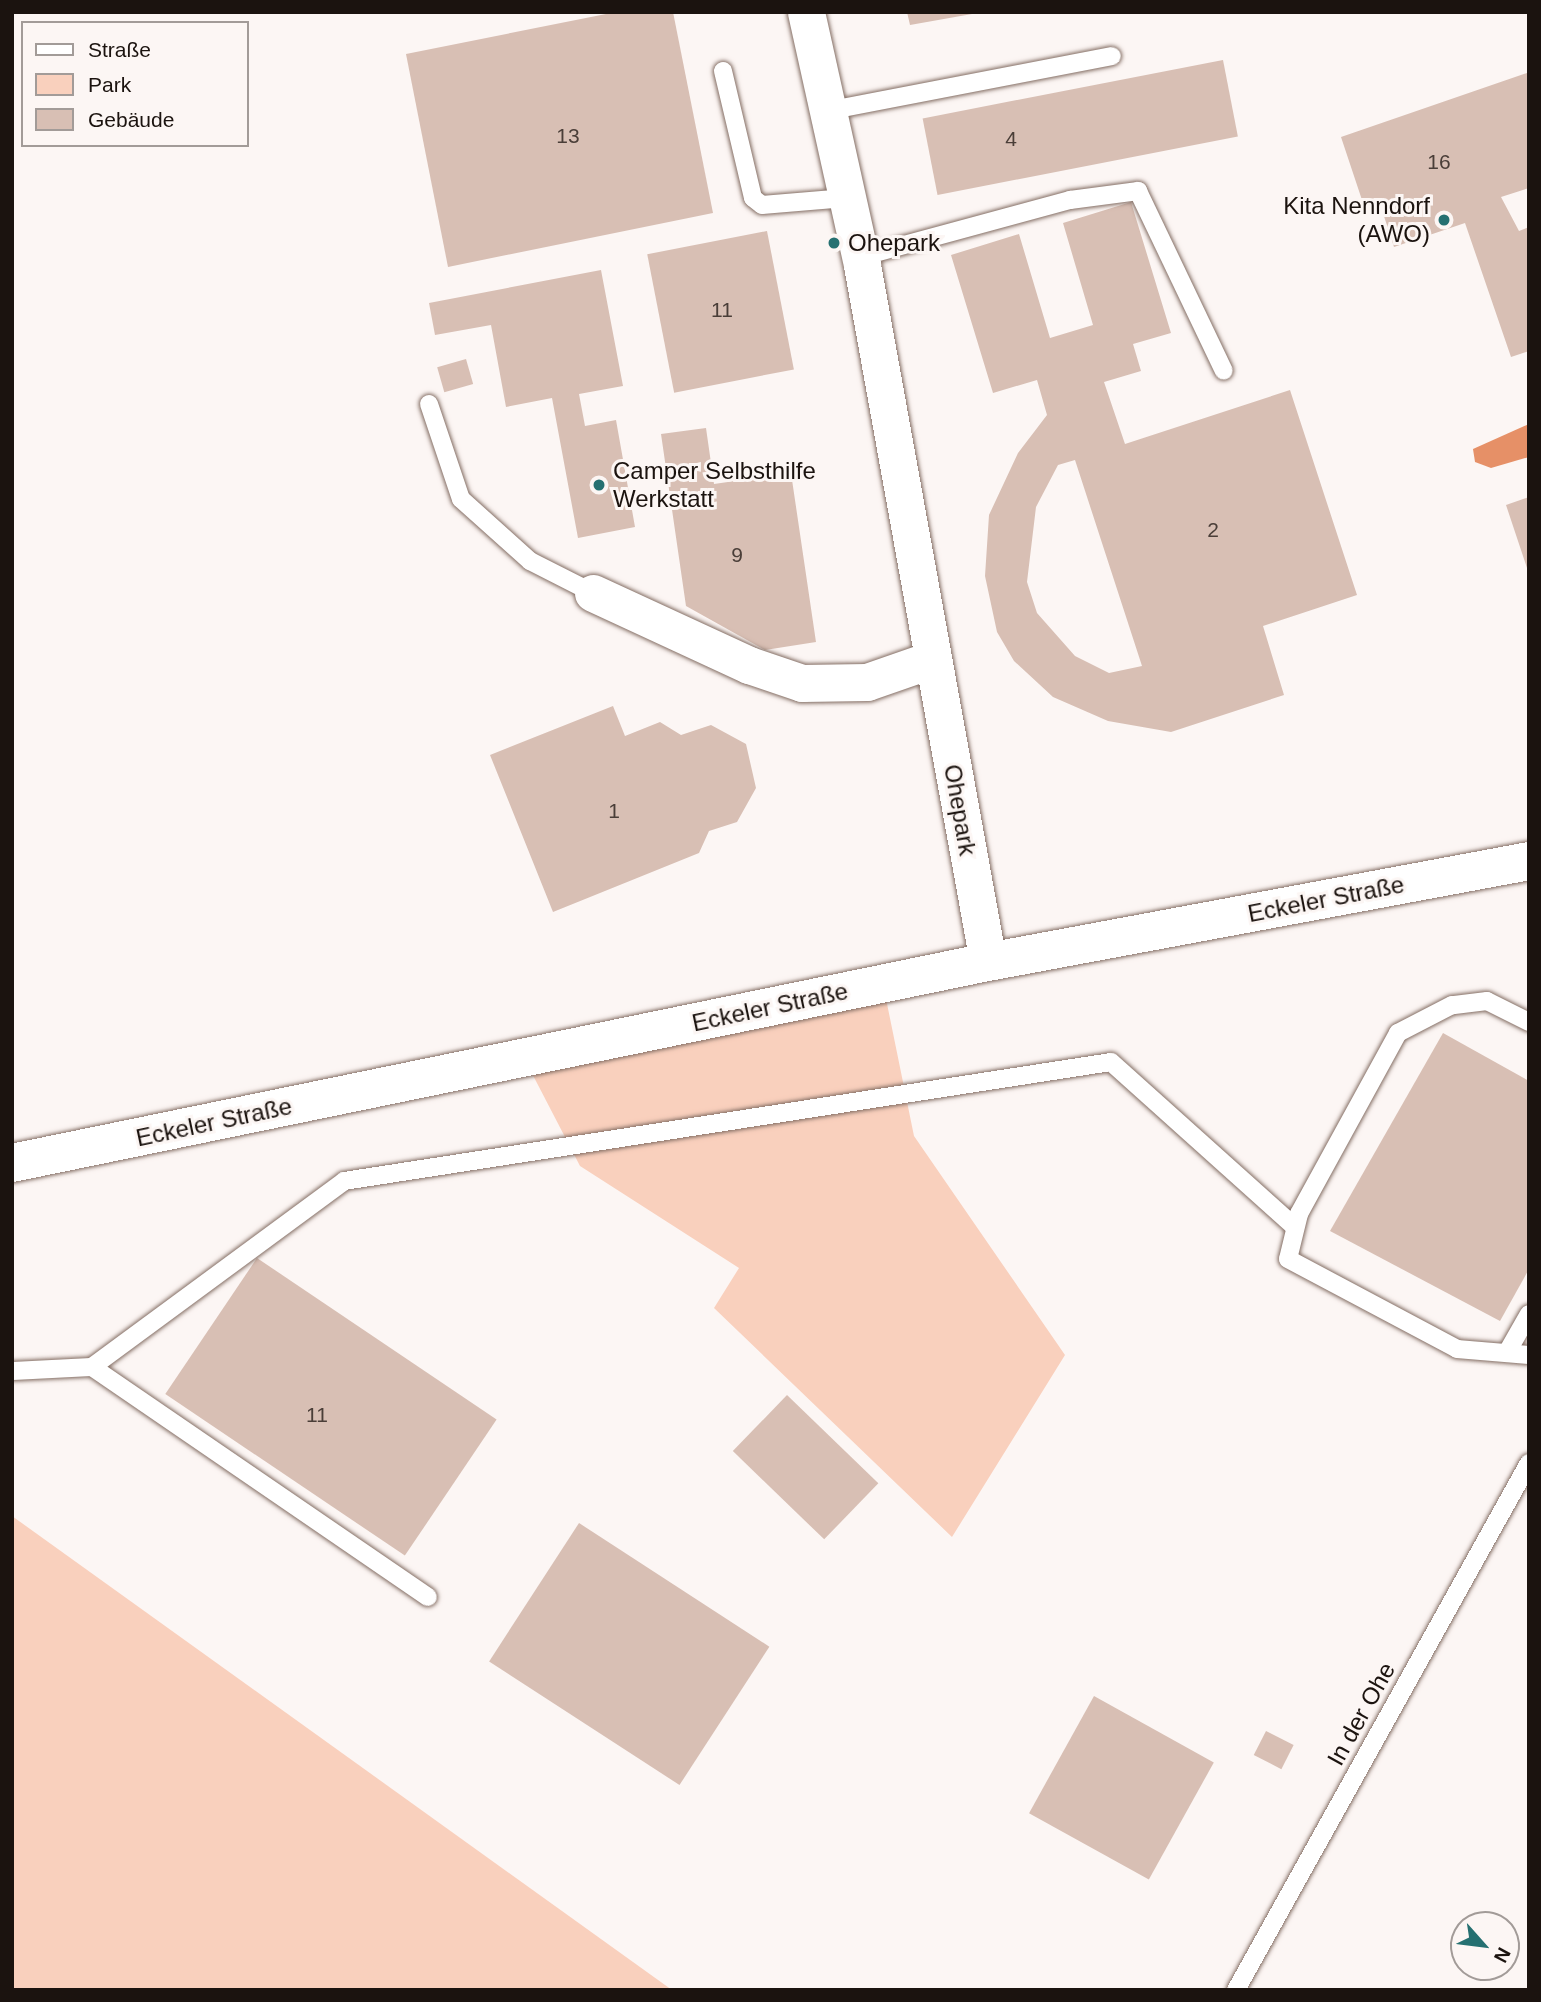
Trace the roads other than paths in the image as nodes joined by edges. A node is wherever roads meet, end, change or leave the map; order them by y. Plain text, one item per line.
1 (806, 12) edge
2 (1112, 56) dead end
3 (723, 71) dead end
4 (827, 111) junction
5 (846, 198) junction
6 (860, 257) junction
7 (1224, 371) dead end
8 (429, 404) dead end
9 (593, 593) joint
10 (933, 659) junction
11 (1529, 861) edge
12 (988, 962) junction
13 (1529, 1022) edge
14 (12, 1163) edge
15 (1296, 1227) junction
16 (1529, 1314) edge
17 (1509, 1349) junction
18 (1529, 1355) edge
19 (92, 1367) junction
20 (12, 1371) edge
21 (1529, 1463) edge
22 (428, 1597) dead end
23 (1236, 1990) edge

1 - 4 street, Ohepark
2 - 4 lane
3 - 5 lane
4 - 5 street, Ohepark
5 - 6 street, Ohepark
6 - 7 lane
6 - 10 street, Ohepark
8 - 9 lane
9 - 10 street
10 - 12 street, Ohepark
11 - 12 street, Eckeler Straße
12 - 14 street, Eckeler Straße
13 - 15 lane
15 - 17 lane
15 - 19 lane
16 - 17 lane
17 - 18 lane
19 - 20 lane
19 - 22 lane
21 - 23 lane, In der Ohe

